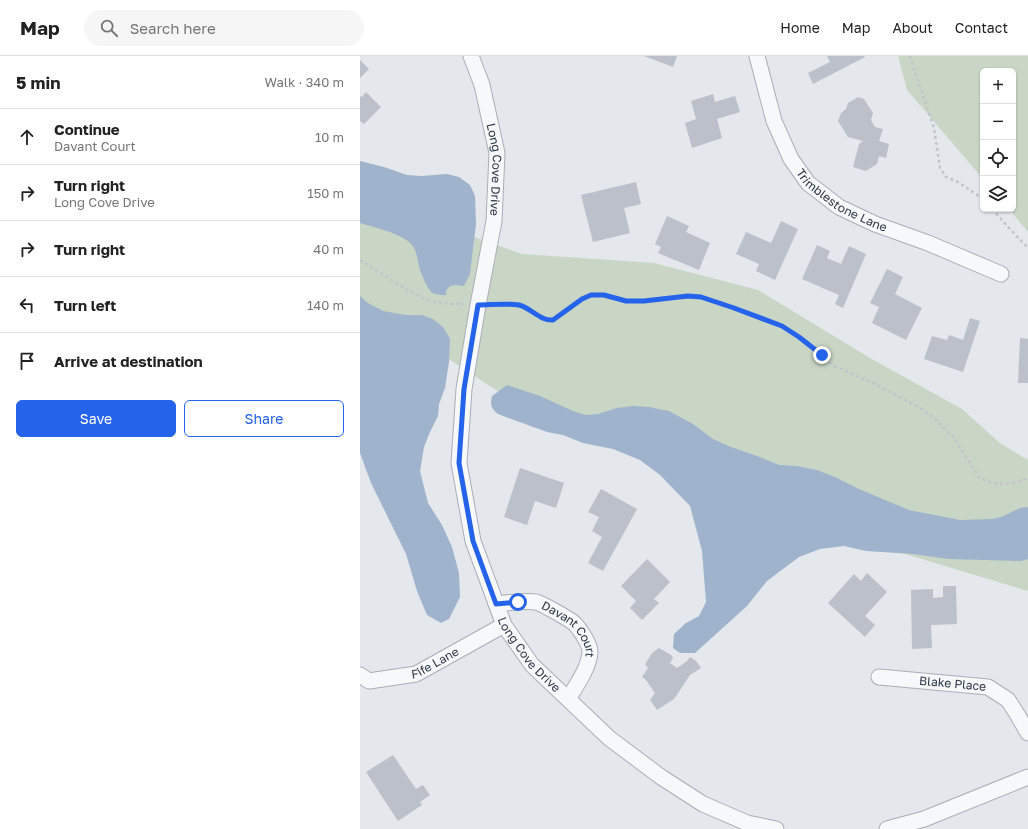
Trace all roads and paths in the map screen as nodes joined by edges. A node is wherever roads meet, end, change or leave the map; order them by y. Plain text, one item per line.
1 (472, 56) edge
2 (757, 56) edge
3 (910, 56) edge
4 (980, 196) edge
5 (995, 212) edge
6 (1028, 248) edge
7 (360, 260) edge
8 (1001, 274) dead end
9 (478, 305) junction
10 (1028, 478) edge
11 (496, 604) junction
12 (504, 625) junction
13 (360, 675) edge
14 (878, 677) dead end
15 (568, 699) junction
16 (1028, 733) edge
17 (1028, 777) edge
18 (776, 829) edge
19 (887, 829) edge

1 - 9 street, Long Cove Drive
2 - 8 street, Trimblestone Lane
3 - 4 path
5 - 6 path
7 - 9 path
9 - 10 path
9 - 11 street, Long Cove Drive
11 - 12 street, Long Cove Drive
11 - 15 street, Davant Court
12 - 13 street, Fife Lane
12 - 15 street, Long Cove Drive
14 - 16 street, Blake Place
15 - 18 street, Long Cove Drive
17 - 19 street

